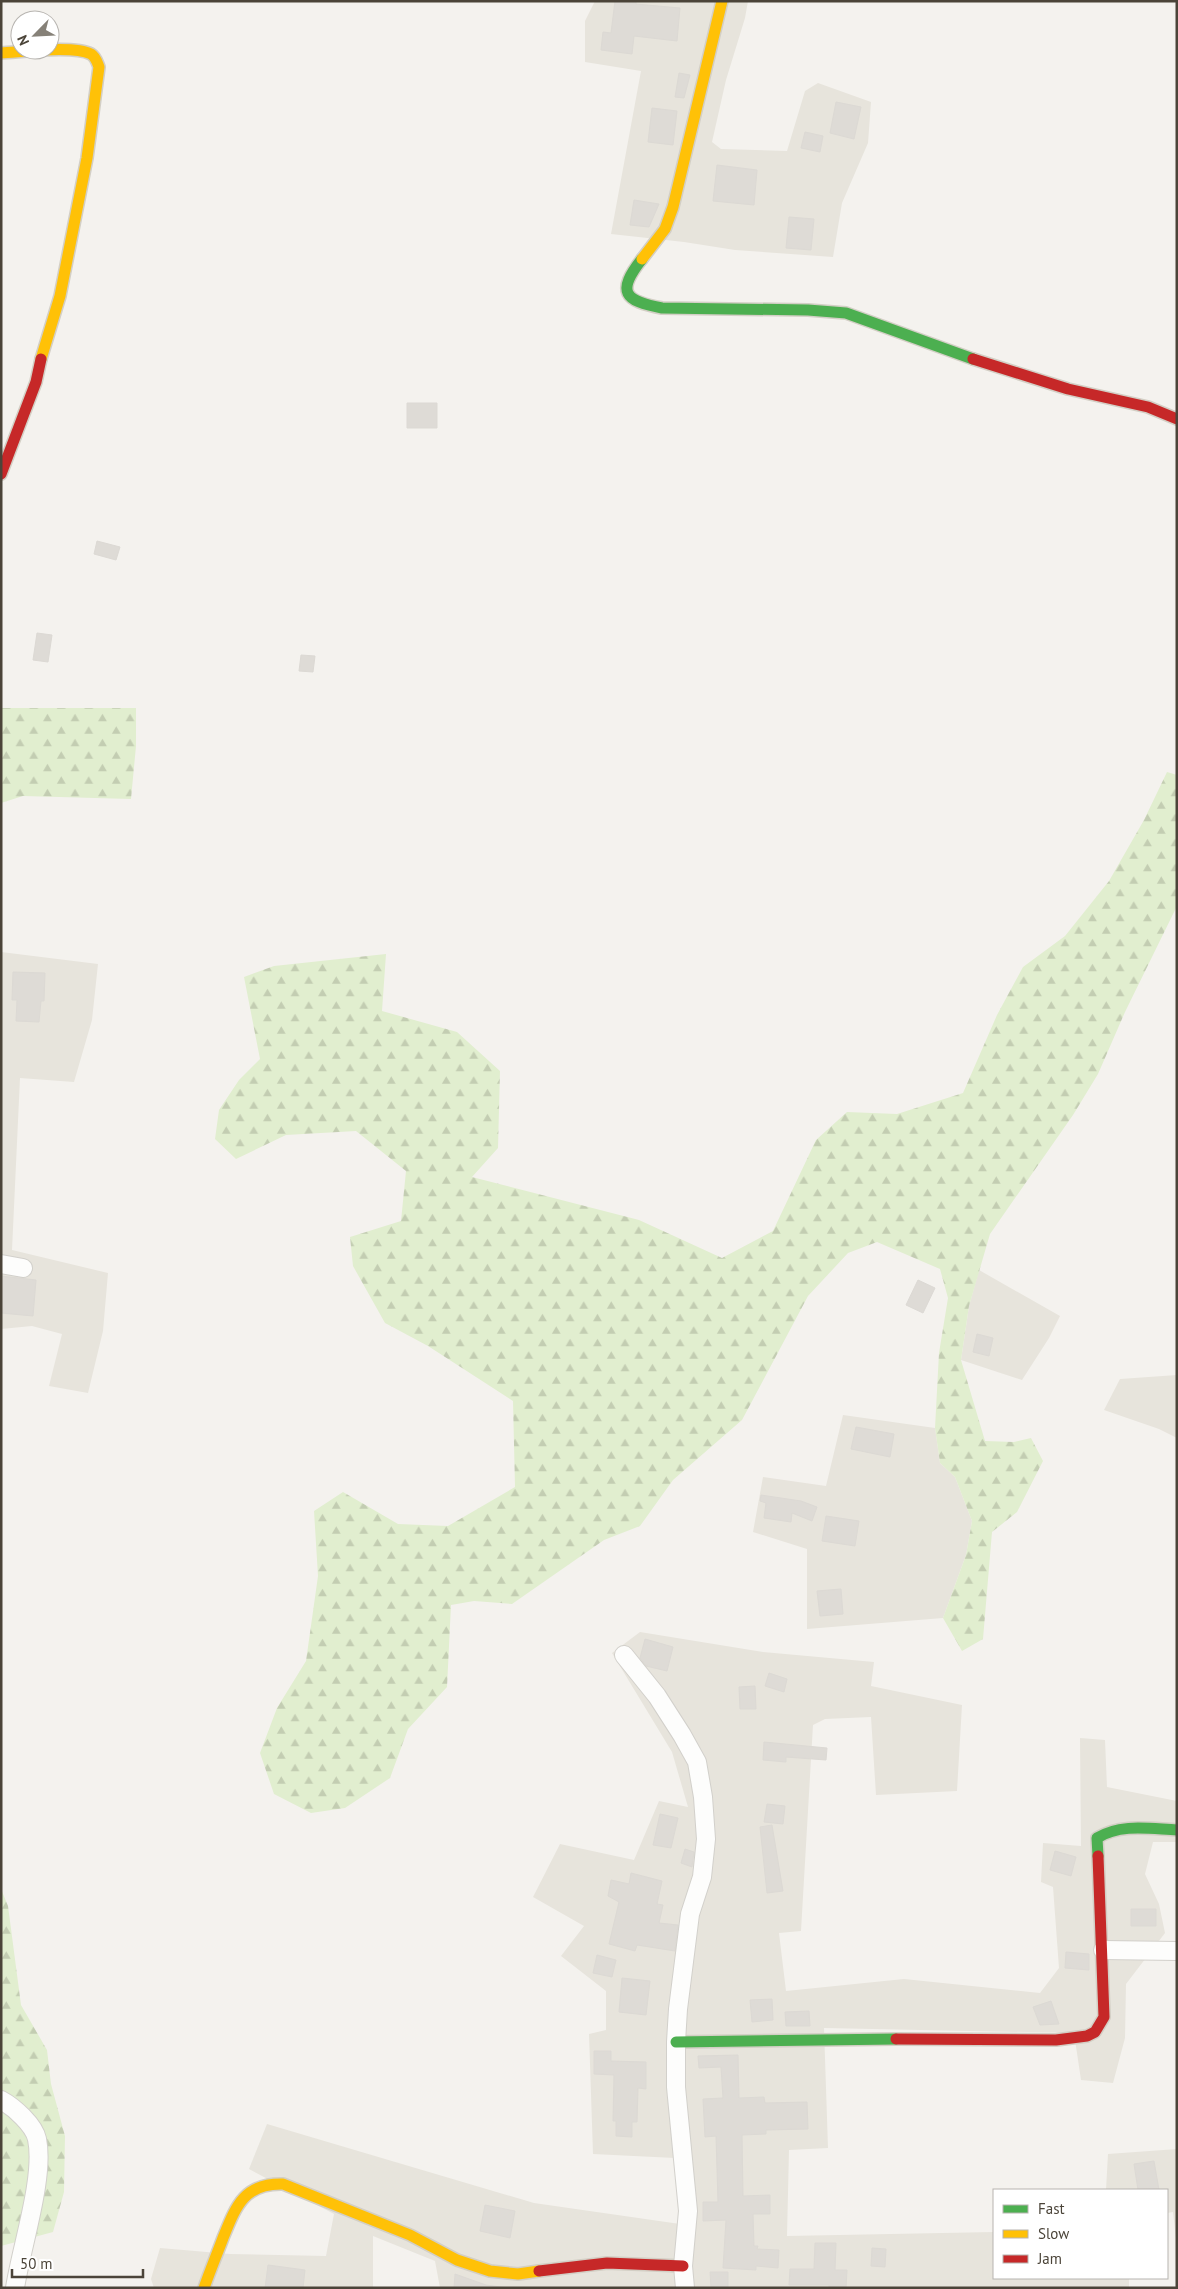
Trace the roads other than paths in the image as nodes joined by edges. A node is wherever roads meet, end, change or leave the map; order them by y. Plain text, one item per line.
1 (722, 1) edge
2 (1, 52) edge
3 (1177, 419) edge
4 (1, 474) edge
5 (1, 1264) edge
6 (22, 1268) dead end
7 (624, 1655) dead end
8 (1177, 1830) edge
9 (1104, 1950) junction
10 (1177, 1951) edge
11 (676, 2042) junction
12 (1, 2100) edge
13 (683, 2266) junction
14 (15, 2288) edge
15 (204, 2288) edge
16 (685, 2288) edge

1 - 3 street
2 - 4 street
5 - 6 street
7 - 11 street
8 - 9 street
9 - 10 street
9 - 11 street
11 - 13 street
12 - 14 street
13 - 15 street
13 - 16 street

